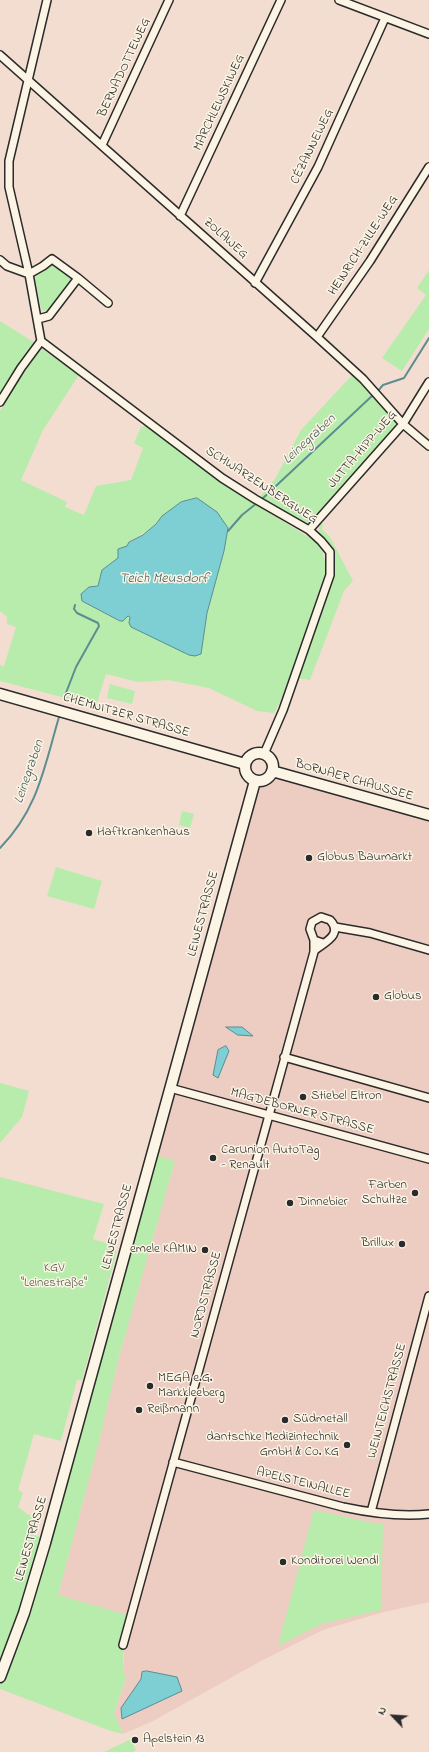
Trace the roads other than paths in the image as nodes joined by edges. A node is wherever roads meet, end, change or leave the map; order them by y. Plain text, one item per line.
1 (47, 0) edge
2 (169, 0) edge
3 (281, 0) edge
4 (339, 0) edge
5 (385, 18) junction
6 (429, 34) edge
7 (0, 55) edge
8 (27, 79) junction
9 (102, 145) junction
10 (429, 167) edge
11 (180, 216) junction
12 (0, 260) edge
13 (29, 274) junction
14 (78, 278) junction
15 (256, 283) junction
16 (108, 303) dead end
17 (38, 319) junction
18 (317, 337) junction
19 (41, 341) junction
20 (429, 382) edge
21 (0, 402) edge
22 (403, 424) junction
23 (429, 446) edge
24 (309, 530) junction
25 (0, 694) edge
26 (264, 754) junction
27 (245, 764) junction
28 (272, 771) junction
29 (255, 781) junction
30 (429, 815) edge
31 (335, 927) junction
32 (314, 940) junction
33 (323, 943) junction
34 (429, 950) edge
35 (314, 951) junction
36 (284, 1057) junction
37 (170, 1088) junction
38 (429, 1098) edge
39 (268, 1115) junction
40 (429, 1159) edge
41 (429, 1296) edge
42 (173, 1462) junction
43 (371, 1512) junction
44 (429, 1514) edge
45 (123, 1645) dead end
46 (0, 1677) edge

1 - 8 street
2 - 9 street, BERNADOTTEWEG
3 - 11 street, MARCHLEWSKIWEG
4 - 5 street
5 - 6 street
5 - 15 street, CÉZANNEWEG
7 - 8 street, ZOLAWEG
8 - 9 street, ZOLAWEG
8 - 13 street
9 - 11 street, ZOLAWEG
10 - 18 street, HEINRICH-ZILLE-WEG
11 - 15 street, ZOLAWEG
12 - 13 street
13 - 14 street
13 - 17 street
14 - 16 street
14 - 17 street
15 - 18 street, ZOLAWEG
17 - 19 street
18 - 22 street, ZOLAWEG
19 - 21 street
19 - 24 street, SCHWARZENBERGWEG
20 - 22 street, JUTTA-HIPP-WEG
22 - 23 street, ZOLAWEG
22 - 24 street, JUTTA-HIPP-WEG
24 - 26 street, SCHWARZENBERGWEG
25 - 27 main road, CHEMNITZER STRASSE
26 - 27 main road
26 - 28 main road
27 - 29 main road
28 - 29 main road
28 - 30 main road, BORNAER CHAUSSEE
29 - 37 main road, LEINESTRASSE
31 - 32 street, NORDSTRASSE
31 - 33 street
31 - 34 street, NORDSTRASSE
32 - 33 street
32 - 35 street, NORDSTRASSE
33 - 35 street
35 - 36 street, NORDSTRASSE
36 - 38 street
36 - 39 street, NORDSTRASSE
37 - 39 street, MAGDEBORNER STRASSE
37 - 46 main road, LEINESTRASSE
39 - 40 street, MAGDEBORNER STRASSE
39 - 42 street, NORDSTRASSE
41 - 43 street, WEINTEICHSTRASSE
42 - 43 street, APELSTEINALLEE
42 - 45 street, NORDSTRASSE
43 - 44 street, APELSTEINALLEE

